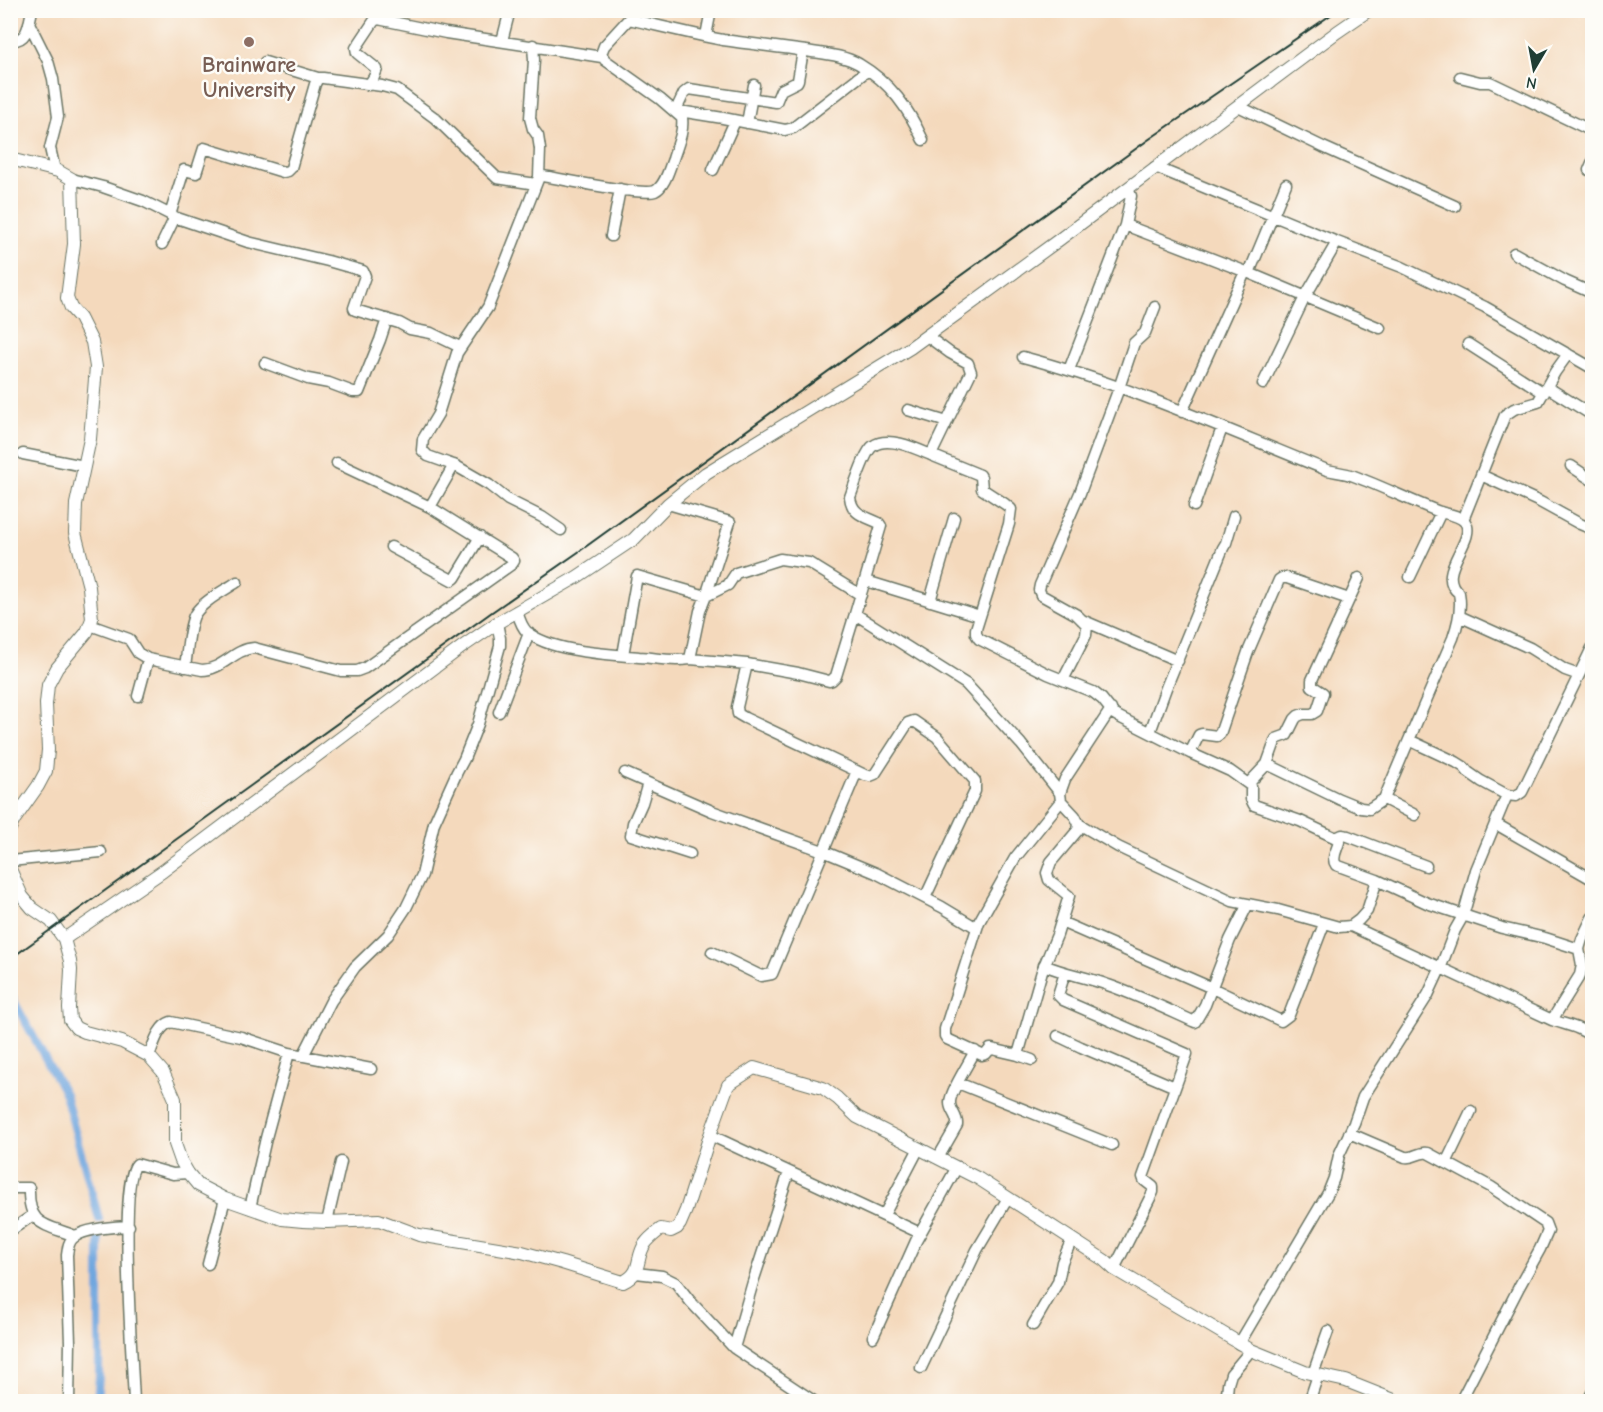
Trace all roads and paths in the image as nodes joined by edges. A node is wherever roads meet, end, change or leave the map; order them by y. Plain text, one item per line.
1 (32, 10) edge
2 (510, 10) edge
3 (637, 10) edge
4 (711, 10) edge
5 (1368, 11) edge
6 (629, 19) junction
7 (29, 23) junction
8 (706, 36) junction
9 (10, 40) edge
10 (502, 41) junction
11 (533, 45) junction
12 (803, 51) junction
13 (602, 57) junction
14 (265, 62) dead end
15 (868, 70) junction
16 (1460, 77) dead end
17 (318, 78) junction
18 (369, 85) junction
19 (754, 85) dead end
20 (750, 99) junction
21 (1238, 106) junction
22 (674, 110) junction
23 (735, 121) junction
24 (747, 123) junction
25 (1593, 131) edge
26 (923, 140) dead end
27 (10, 159) edge
28 (1155, 168) junction
29 (56, 170) junction
30 (713, 170) dead end
31 (72, 179) junction
32 (537, 181) junction
33 (1286, 184) dead end
34 (1128, 188) junction
35 (620, 189) junction
36 (1455, 206) dead end
37 (1273, 215) junction
38 (173, 216) junction
39 (1125, 225) junction
40 (611, 236) dead end
41 (1337, 242) junction
42 (162, 244) dead end
43 (1514, 253) dead end
44 (1247, 272) junction
45 (1593, 293) edge
46 (1305, 297) junction
47 (1155, 307) dead end
48 (387, 320) junction
49 (1380, 328) dead end
50 (927, 336) junction
51 (1468, 344) dead end
52 (460, 346) junction
53 (1568, 354) junction
54 (1023, 357) dead end
55 (265, 363) dead end
56 (1593, 368) edge
57 (1069, 370) junction
58 (1263, 384) dead end
59 (1119, 388) junction
60 (1546, 390) junction
61 (908, 410) dead end
62 (1182, 412) junction
63 (1593, 415) edge
64 (947, 422) junction
65 (1222, 428) junction
66 (23, 454) dead end
67 (931, 455) junction
68 (337, 463) dead end
69 (454, 465) junction
70 (84, 466) junction
71 (1571, 466) dead end
72 (1481, 475) junction
73 (1593, 480) edge
74 (668, 504) junction
75 (1194, 506) dead end
76 (430, 507) junction
77 (1441, 512) junction
78 (1234, 516) dead end
79 (954, 518) dead end
80 (1463, 520) junction
81 (1593, 529) edge
82 (561, 530) dead end
83 (480, 537) junction
84 (391, 547) dead end
85 (1410, 577) dead end
86 (1359, 578) dead end
87 (866, 581) junction
88 (237, 582) dead end
89 (861, 595) junction
90 (706, 596) junction
91 (1349, 599) junction
92 (930, 601) junction
93 (517, 611) junction
94 (855, 614) junction
95 (980, 616) junction
96 (1459, 616) junction
97 (1082, 620) junction
98 (496, 622) junction
99 (90, 625) junction
100 (529, 633) junction
101 (1593, 648) edge
102 (623, 655) junction
103 (148, 659) junction
104 (690, 659) junction
105 (1178, 661) junction
106 (747, 664) junction
107 (186, 667) junction
108 (1579, 675) junction
109 (1063, 680) junction
110 (138, 696) dead end
111 (1111, 709) junction
112 (499, 712) dead end
113 (1150, 732) junction
114 (1409, 740) junction
115 (1190, 753) junction
116 (1267, 764) junction
117 (857, 771) junction
118 (625, 773) dead end
119 (648, 783) junction
120 (1248, 783) junction
121 (1507, 795) junction
122 (1060, 797) junction
123 (1384, 799) junction
124 (1415, 815) dead end
125 (1079, 824) junction
126 (1496, 824) junction
127 (10, 828) edge
128 (1336, 838) junction
129 (823, 851) junction
130 (101, 852) dead end
131 (690, 854) dead end
132 (10, 861) edge
133 (1426, 866) dead end
134 (10, 869) edge
135 (1593, 879) edge
136 (1377, 880) junction
137 (925, 898) junction
138 (1248, 904) junction
139 (1463, 916) junction
140 (1593, 918) edge
141 (1061, 922) junction
142 (1324, 924) junction
143 (1351, 926) junction
144 (977, 928) junction
145 (64, 939) junction
146 (1579, 950) junction
147 (712, 952) dead end
148 (1044, 965) junction
149 (1440, 969) junction
150 (1065, 973) junction
151 (1212, 988) junction
152 (1552, 1020) junction
153 (1058, 1036) dead end
154 (1593, 1037) edge
155 (975, 1051) junction
156 (289, 1053) junction
157 (1018, 1055) junction
158 (149, 1056) junction
159 (303, 1056) junction
160 (1032, 1060) dead end
161 (371, 1069) dead end
162 (958, 1083) junction
163 (1174, 1087) junction
164 (1471, 1111) dead end
165 (1349, 1132) junction
166 (710, 1135) junction
167 (1112, 1145) dead end
168 (919, 1148) junction
169 (938, 1158) junction
170 (341, 1162) dead end
171 (1446, 1163) junction
172 (957, 1167) junction
173 (789, 1172) junction
174 (188, 1173) junction
175 (10, 1188) edge
176 (1008, 1197) junction
177 (225, 1199) junction
178 (250, 1208) junction
179 (33, 1215) junction
180 (884, 1215) junction
181 (327, 1222) junction
182 (129, 1226) junction
183 (10, 1231) edge
184 (920, 1233) junction
185 (75, 1236) junction
186 (1072, 1239) junction
187 (208, 1264) dead end
188 (1114, 1269) junction
189 (636, 1273) junction
190 (1033, 1325) dead end
191 (1328, 1331) dead end
192 (873, 1337) dead end
193 (1239, 1344) junction
194 (734, 1348) junction
195 (1251, 1350) junction
196 (921, 1368) dead end
197 (1316, 1374) junction
198 (1593, 1393) edge
199 (69, 1401) edge
200 (134, 1401) edge
201 (815, 1401) edge
202 (1226, 1401) edge
203 (1309, 1401) edge
204 (1399, 1401) edge
205 (1460, 1401) edge
206 (1588, 1401) edge

1 - 7 street
2 - 10 street
3 - 6 street
4 - 8 street
5 - 21 street
6 - 8 street
6 - 13 street
7 - 9 street
7 - 29 street
8 - 12 street
10 - 11 street
10 - 18 street
11 - 13 street
11 - 32 street
12 - 15 street
12 - 20 street
13 - 22 street
14 - 17 street
15 - 24 street
15 - 26 street
16 - 25 street
17 - 18 street
17 - 38 street
18 - 32 street
19 - 20 street
20 - 22 street
20 - 24 street
21 - 28 street
21 - 36 street
22 - 23 street
22 - 35 street
23 - 24 street
23 - 30 street
27 - 29 street
28 - 34 street
28 - 37 street
29 - 31 street
31 - 38 street
31 - 70 street
32 - 35 street
32 - 52 street
33 - 37 street
34 - 39 street
34 - 50 street
35 - 40 street
37 - 41 street
37 - 44 street
38 - 42 street
38 - 48 street
39 - 44 street
39 - 57 street
41 - 46 street
41 - 53 street
43 - 45 street
44 - 46 street
44 - 62 street
46 - 49 street
46 - 58 street
47 - 59 street
48 - 52 street
48 - 55 street
50 - 64 street
50 - 74 street
51 - 60 street
52 - 69 street
53 - 56 street
53 - 60 street
54 - 57 street
57 - 59 street
59 - 62 street
59 - 97 street
60 - 63 street
60 - 72 street
61 - 64 street
62 - 65 street
64 - 67 street
65 - 75 street
65 - 77 street
66 - 70 street
67 - 87 street
67 - 95 street
68 - 76 street
69 - 76 street
69 - 82 street
70 - 99 street
71 - 73 street
72 - 80 street
72 - 81 street
74 - 90 street
74 - 93 street
76 - 83 street
77 - 80 street
77 - 85 street
78 - 105 street
79 - 92 street
80 - 96 street
83 - 84 street
83 - 107 street
86 - 91 street
87 - 89 street
87 - 92 street
88 - 107 street
89 - 90 street
89 - 94 street
90 - 102 street
90 - 104 street
91 - 115 street
91 - 116 street
92 - 95 street
93 - 98 street
93 - 100 street
94 - 106 street
94 - 122 street
95 - 109 street
96 - 108 street
96 - 114 street
97 - 105 street
97 - 109 street
98 - 145 street
98 - 159 street
99 - 103 street
99 - 127 street
100 - 102 street
100 - 112 street
101 - 108 street
102 - 104 street
103 - 107 street
103 - 110 street
104 - 106 street
105 - 113 street
106 - 117 street
108 - 121 street
109 - 111 street
111 - 113 street
111 - 122 street
113 - 115 street
114 - 121 street
114 - 123 street
115 - 120 street
116 - 120 street
116 - 123 street
117 - 129 street
117 - 137 street
118 - 119 street
119 - 129 street
119 - 131 street
120 - 128 street
121 - 126 street
122 - 125 street
122 - 144 street
123 - 124 street
125 - 138 street
125 - 141 street
126 - 135 street
126 - 139 street
128 - 133 street
128 - 136 street
129 - 137 street
129 - 147 street
130 - 132 street
134 - 145 street
136 - 139 street
136 - 143 street
137 - 144 street
138 - 142 street
138 - 151 street
139 - 146 street
139 - 149 street
140 - 146 street
141 - 148 street
141 - 151 street
142 - 143 street
142 - 151 street
143 - 149 street
144 - 155 street
145 - 158 street
146 - 152 street
148 - 150 street
148 - 157 street
149 - 152 street
149 - 165 street
150 - 151 street
150 - 163 street
152 - 154 street
153 - 163 street
155 - 157 street
155 - 162 street
156 - 158 street
156 - 159 street
156 - 178 street
157 - 160 street
158 - 174 street
159 - 161 street
162 - 167 street
162 - 169 street
163 - 188 street
164 - 171 street
165 - 171 street
165 - 193 street
166 - 168 street
166 - 173 street
166 - 189 street
168 - 169 street
168 - 180 street
169 - 172 street
170 - 181 street
171 - 205 street
172 - 176 street
172 - 184 street
173 - 180 street
173 - 194 street
174 - 177 street
174 - 182 street
175 - 179 street
176 - 186 street
176 - 196 street
177 - 178 street
177 - 187 street
178 - 181 street
179 - 183 street
179 - 185 street
180 - 184 street
181 - 189 street
182 - 185 street
182 - 200 street
184 - 192 street
185 - 199 street
186 - 188 street
186 - 190 street
188 - 193 street
189 - 194 street
191 - 197 street
193 - 195 street
194 - 201 street
195 - 197 street
195 - 202 street
197 - 203 street
197 - 204 street
198 - 206 street

